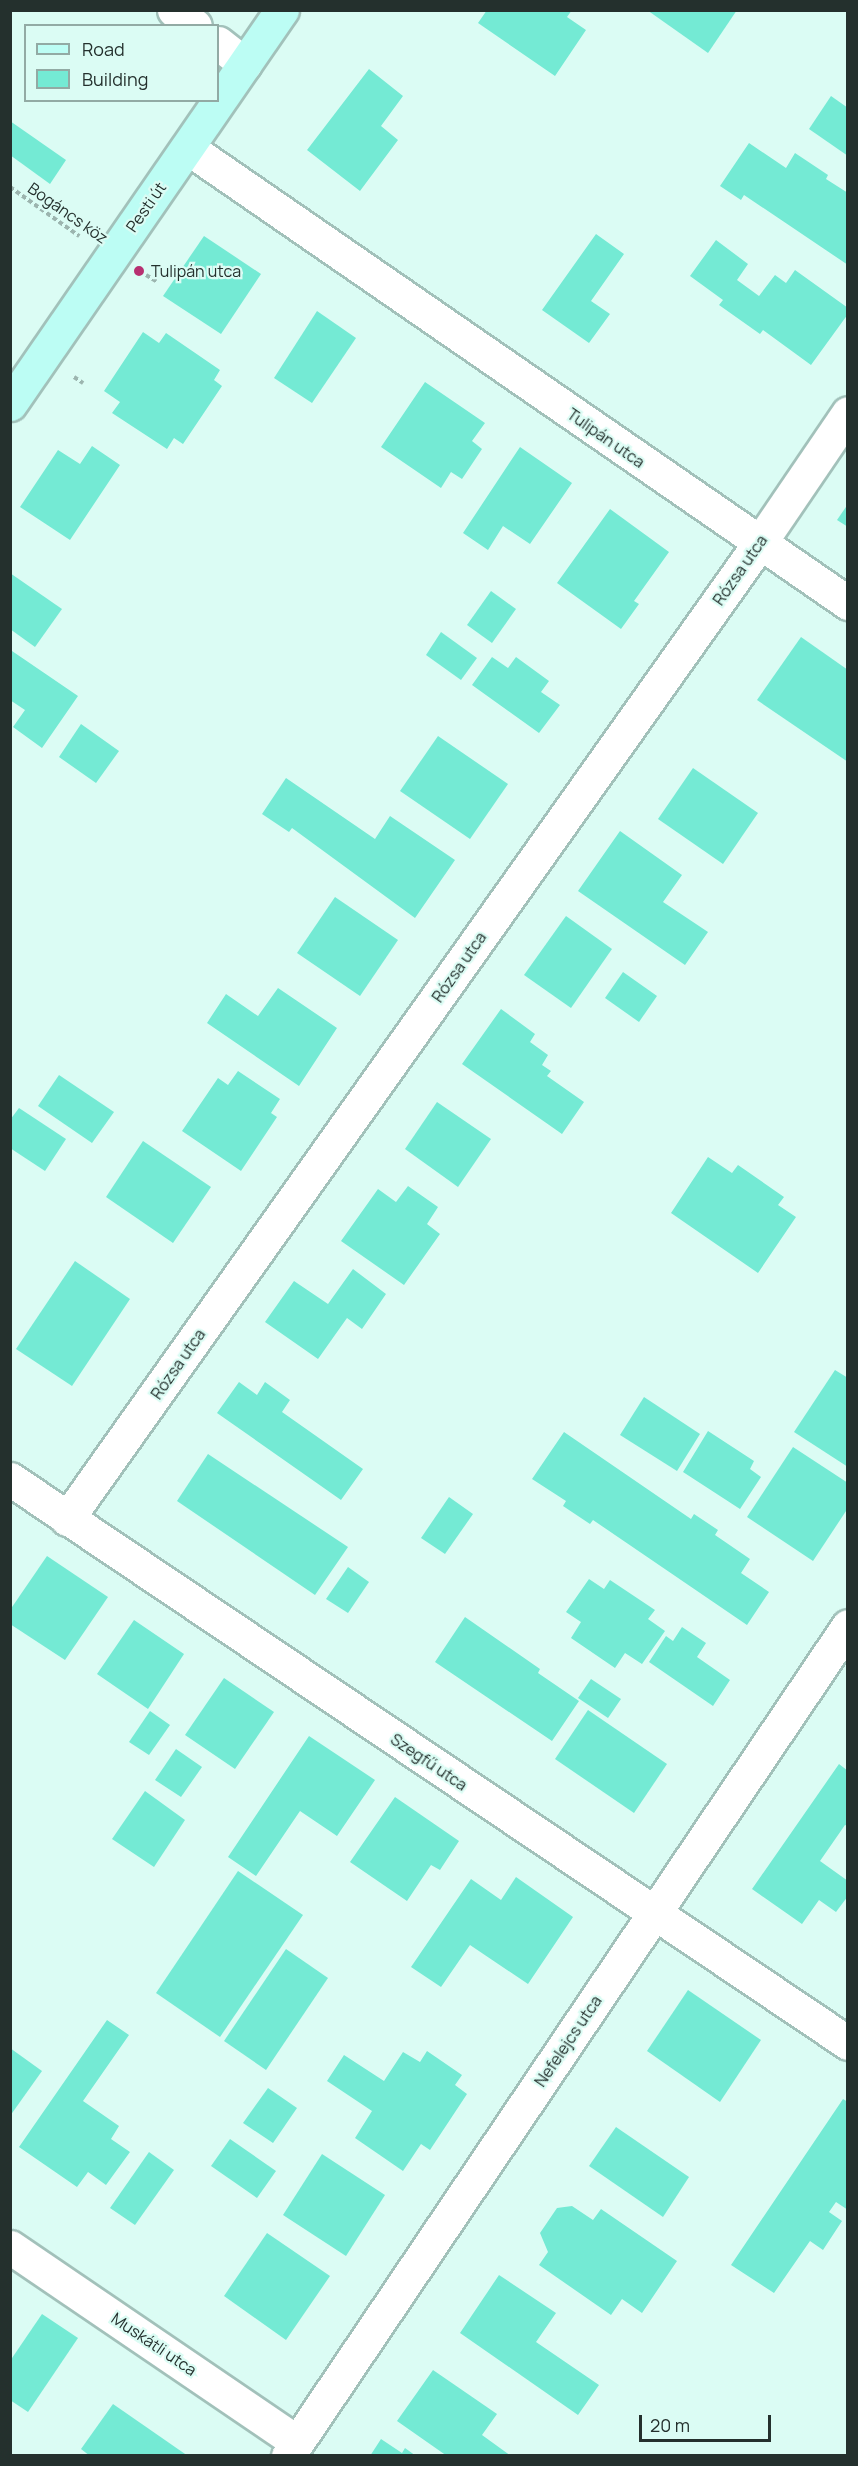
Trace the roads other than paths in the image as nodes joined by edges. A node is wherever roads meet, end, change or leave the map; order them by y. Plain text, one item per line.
1 (174, 10) edge
2 (282, 10) edge
3 (192, 24) edge
4 (219, 44) edge
5 (245, 64) junction
6 (188, 148) junction
7 (10, 404) edge
8 (848, 413) edge
9 (759, 544) junction
10 (848, 603) edge
11 (10, 1479) edge
12 (68, 1519) junction
13 (848, 1626) edge
14 (654, 1913) junction
15 (848, 2043) edge
16 (10, 2247) edge
17 (292, 2449) edge

1 - 3 street
2 - 5 street, Pesti út
4 - 5 street
5 - 6 street, Pesti út
6 - 7 street, Pesti út
6 - 9 street, Tulipán utca
8 - 9 street, Rózsa utca
9 - 10 street, Tulipán utca
9 - 12 street, Rózsa utca
11 - 12 street, Szegfű utca
12 - 14 street, Szegfű utca
13 - 14 street, Nefelejcs utca
14 - 15 street, Szegfű utca
14 - 17 street, Nefelejcs utca
16 - 17 street, Muskátli utca

